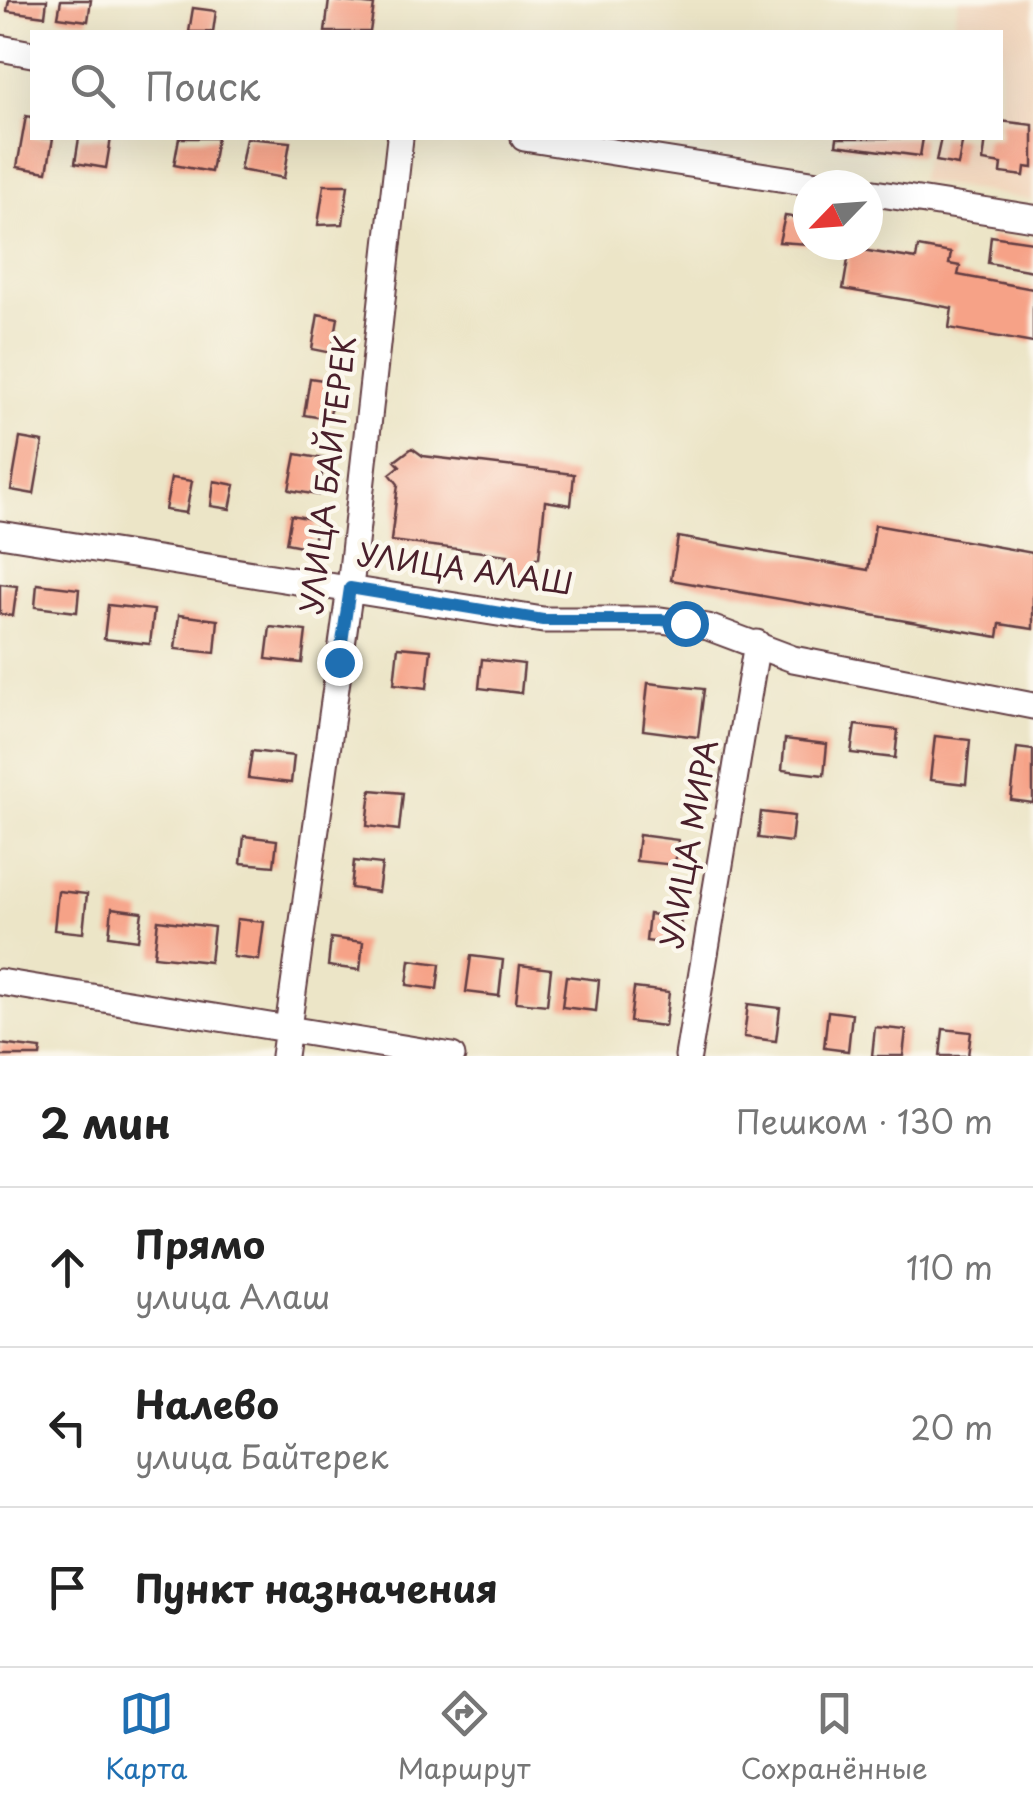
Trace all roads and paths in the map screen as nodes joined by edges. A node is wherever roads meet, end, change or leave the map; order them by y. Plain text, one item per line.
1 (0, 48) edge
2 (30, 54) edge
3 (400, 140) edge
4 (537, 140) edge
5 (793, 180) edge
6 (883, 194) edge
7 (1033, 218) edge
8 (0, 534) edge
9 (350, 588) junction
10 (757, 643) junction
11 (793, 659) junction
12 (751, 679) junction
13 (1033, 706) edge
14 (0, 982) edge
15 (286, 1044) edge
16 (452, 1056) edge
17 (688, 1056) edge

1 - 2 street
3 - 9 street, УЛИЦА БАЙТЕРЕК
4 - 5 street
6 - 7 street
8 - 9 street, УЛИЦА АЛАШ
9 - 10 street, УЛИЦА АЛАШ
9 - 15 street, УЛИЦА БАЙТЕРЕК
10 - 11 street, УЛИЦА АЛАШ
10 - 12 street, УЛИЦА МИРА
11 - 12 street
11 - 13 street, УЛИЦА АЛАШ
12 - 17 street, УЛИЦА МИРА
14 - 15 street
15 - 16 street

